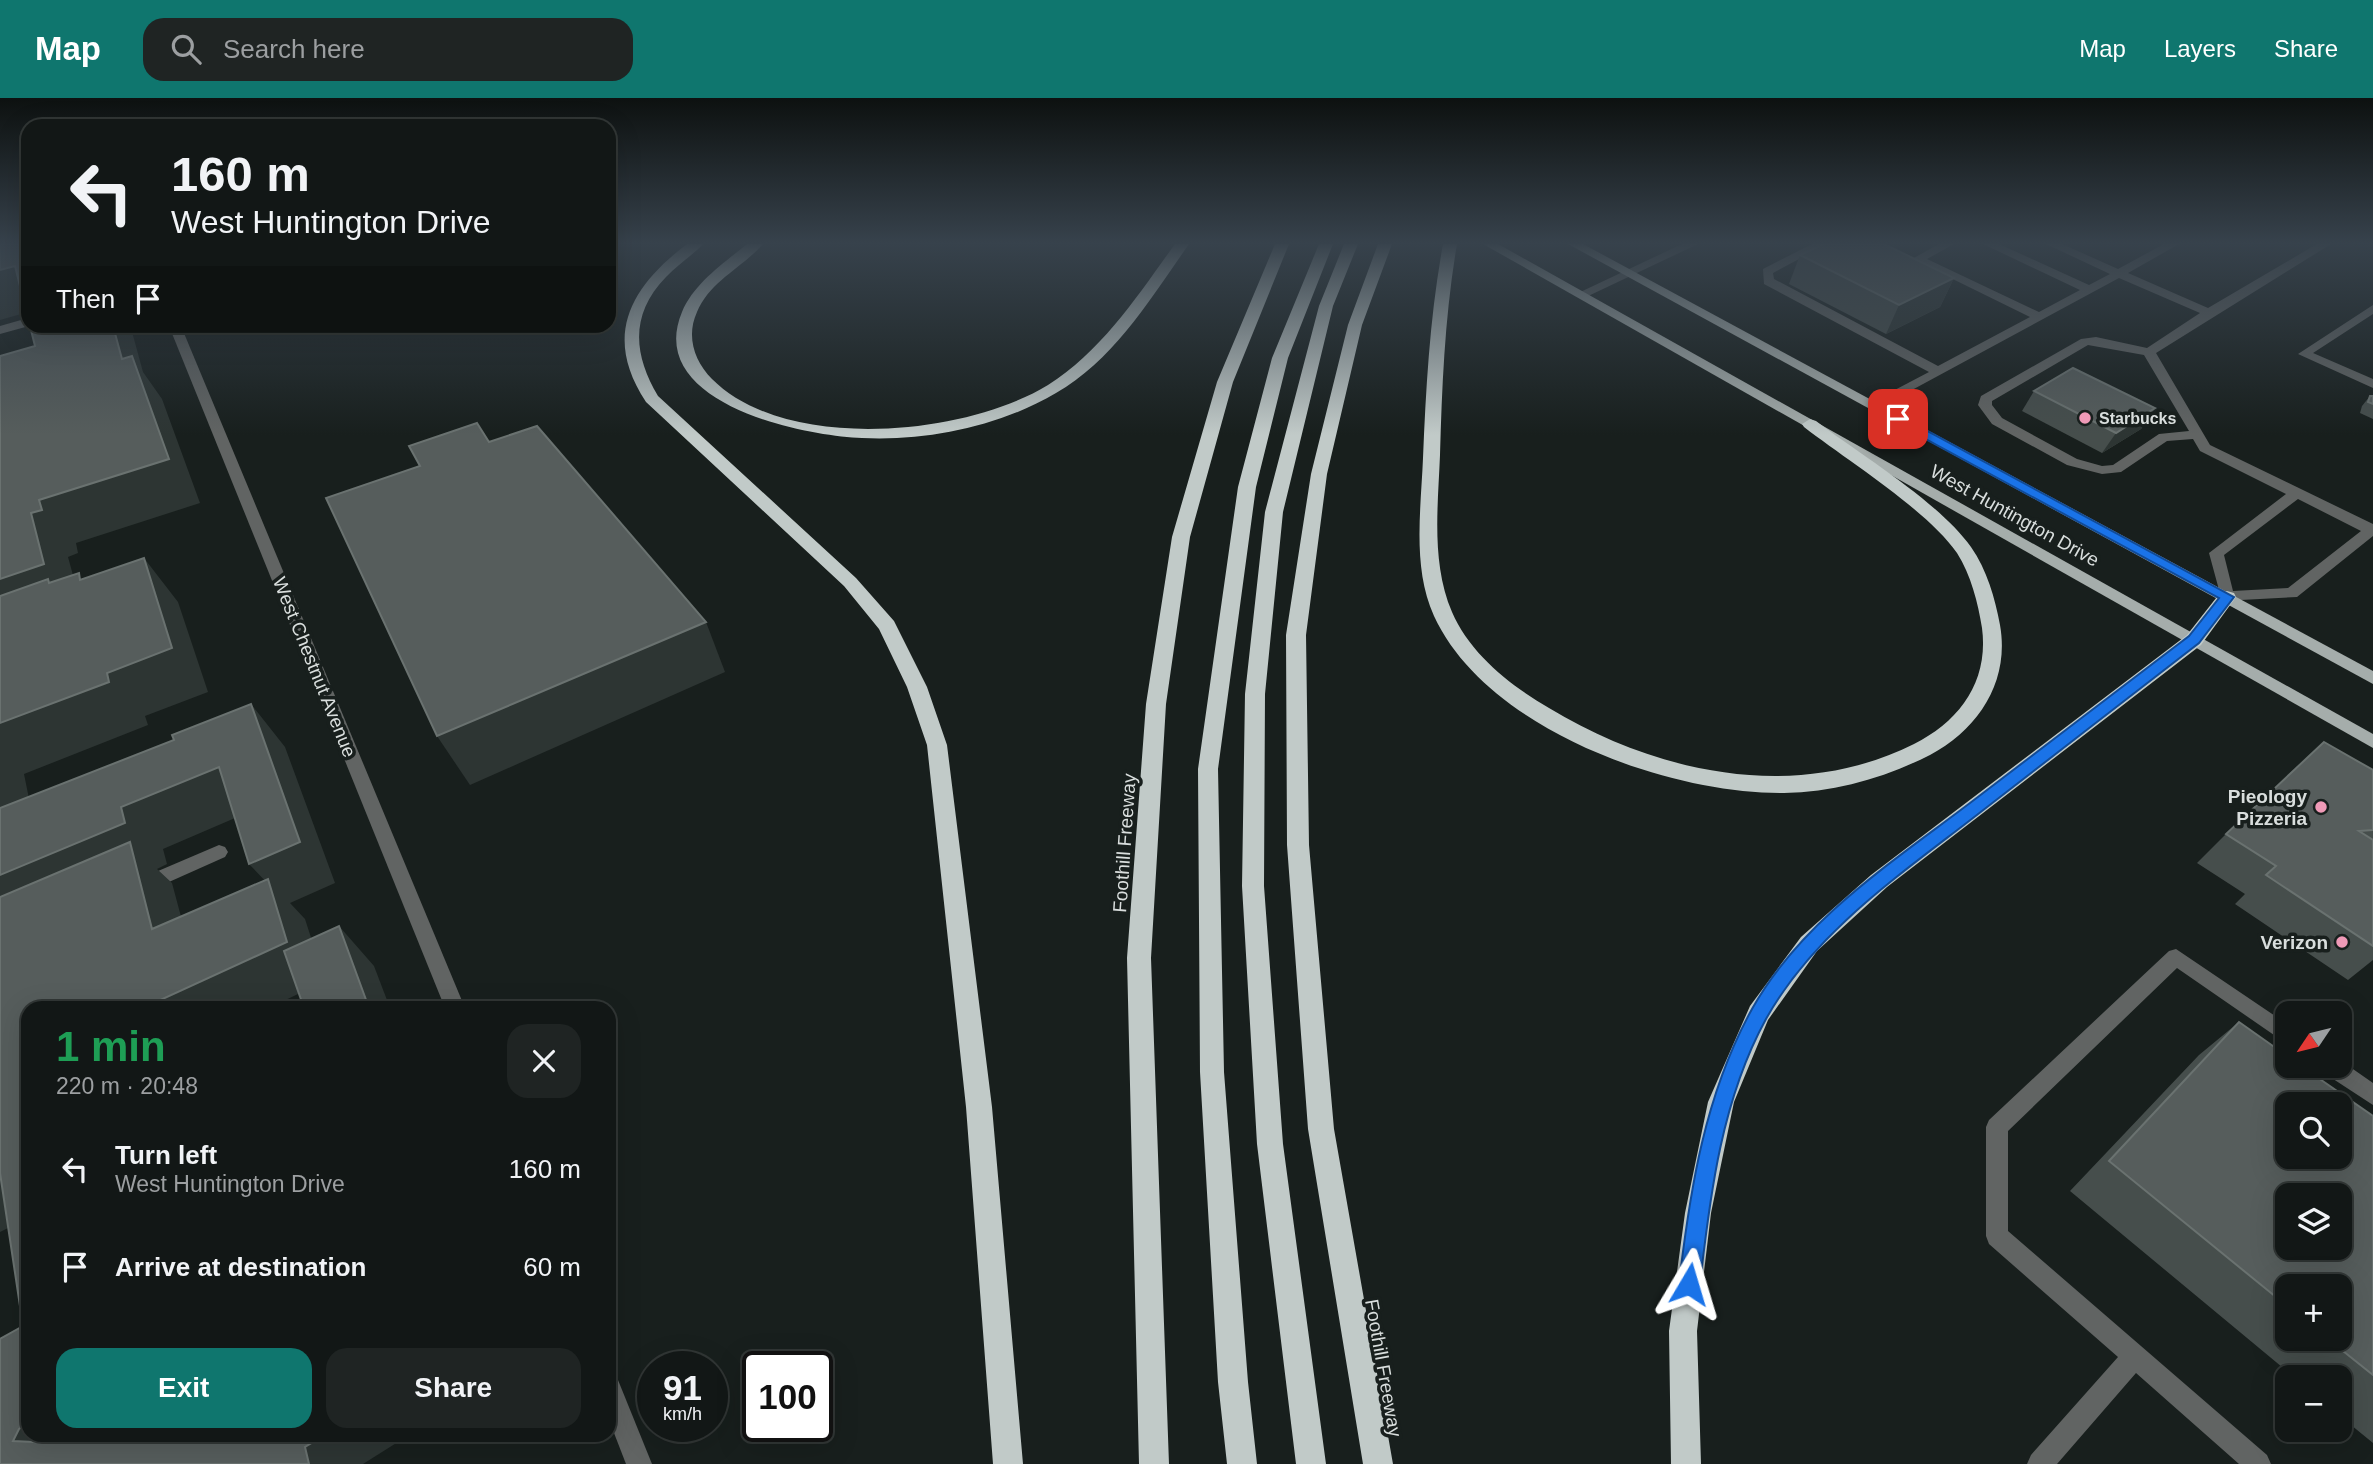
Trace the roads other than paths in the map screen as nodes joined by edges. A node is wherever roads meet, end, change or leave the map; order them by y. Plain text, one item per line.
1 (638, 308) edge
2 (690, 308) edge
3 (1134, 308) edge
4 (1256, 308) edge
5 (1300, 308) edge
6 (1326, 308) edge
7 (1361, 308) edge
8 (1441, 308) edge
9 (1603, 308) edge
10 (1693, 308) edge
11 (1818, 308) edge
12 (2021, 308) edge
13 (2056, 308) edge
14 (2197, 308) edge
15 (2218, 308) edge
16 (2373, 309) edge
17 (2209, 313) junction
18 (2040, 317) junction
19 (21, 324) edge
20 (0, 330) edge
21 (178, 333) edge
22 (2149, 352) junction
23 (1937, 372) junction
24 (2373, 384) edge
25 (1875, 406) junction
26 (1810, 424) junction
27 (2197, 435) junction
28 (2297, 493) junction
29 (2373, 530) edge
30 (2227, 597) junction
31 (2194, 640) junction
32 (2373, 678) edge
33 (2373, 742) edge
34 (219, 852) dead end
35 (122, 895) edge
36 (453, 1001) edge
37 (2275, 1027) edge
38 (2348, 1078) edge
39 (2373, 1095) edge
40 (2134, 1357) junction
41 (616, 1406) edge
42 (639, 1464) edge
43 (1008, 1464) edge
44 (1154, 1464) edge
45 (1242, 1464) edge
46 (1311, 1464) edge
47 (1378, 1464) edge
48 (1686, 1464) edge
49 (2040, 1464) edge
50 (2258, 1464) edge

1 - 43 highway
2 - 3 highway
4 - 44 highway, Foothill Freeway
5 - 45 highway
6 - 46 highway
7 - 47 highway, Foothill Freeway
8 - 26 highway
9 - 26 main road, West Huntington Drive
10 - 25 main road, West Huntington Drive
11 - 23 street
12 - 18 street
13 - 18 street
14 - 17 street
15 - 17 street
16 - 24 street
17 - 22 street
18 - 23 street
19 - 20 street
21 - 36 street, West Chestnut Avenue
22 - 27 street
22 - 27 street
23 - 25 street
25 - 30 main road, West Huntington Drive
26 - 31 main road, West Huntington Drive
27 - 28 street
28 - 29 street
28 - 30 street
29 - 30 street
30 - 31 highway
30 - 32 main road, West Huntington Drive
31 - 33 main road, West Huntington Drive
31 - 48 highway
34 - 35 street
37 - 40 street
38 - 39 street
40 - 49 street
40 - 50 street
41 - 42 street

